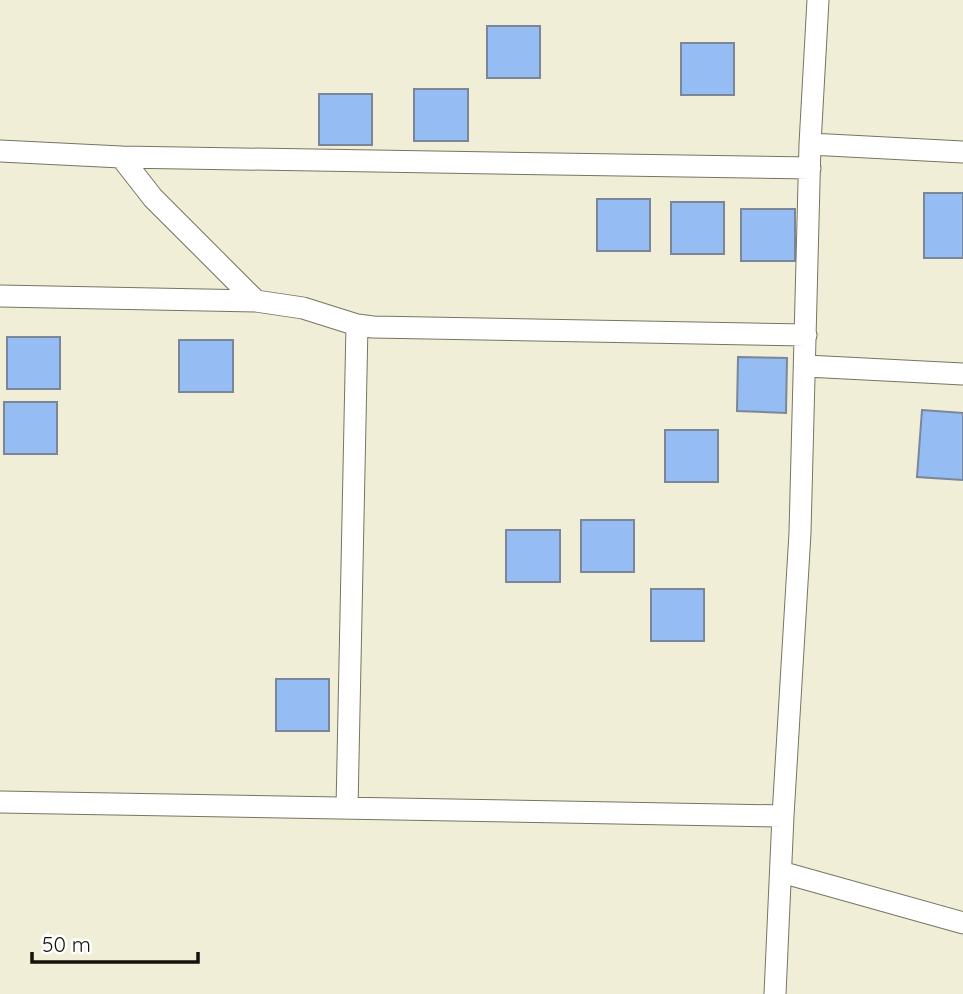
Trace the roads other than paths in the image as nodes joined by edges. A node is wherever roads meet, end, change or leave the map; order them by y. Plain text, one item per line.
1 (818, 0) edge
2 (810, 144) junction
3 (0, 151) edge
4 (963, 152) edge
5 (121, 157) junction
6 (810, 168) junction
7 (0, 296) edge
8 (256, 301) junction
9 (357, 325) junction
10 (806, 335) junction
11 (806, 366) junction
12 (963, 374) edge
13 (0, 802) edge
14 (347, 808) junction
15 (783, 816) junction
16 (781, 872) junction
17 (963, 923) edge
18 (775, 994) edge

1 - 2 street
2 - 4 street
2 - 6 street
3 - 5 street
5 - 6 street
5 - 8 street
6 - 10 street
7 - 8 street
8 - 9 street
9 - 10 street
9 - 14 street
10 - 11 street
11 - 12 street
11 - 15 street
13 - 14 street
14 - 15 street
15 - 16 street
16 - 17 street
16 - 18 street

